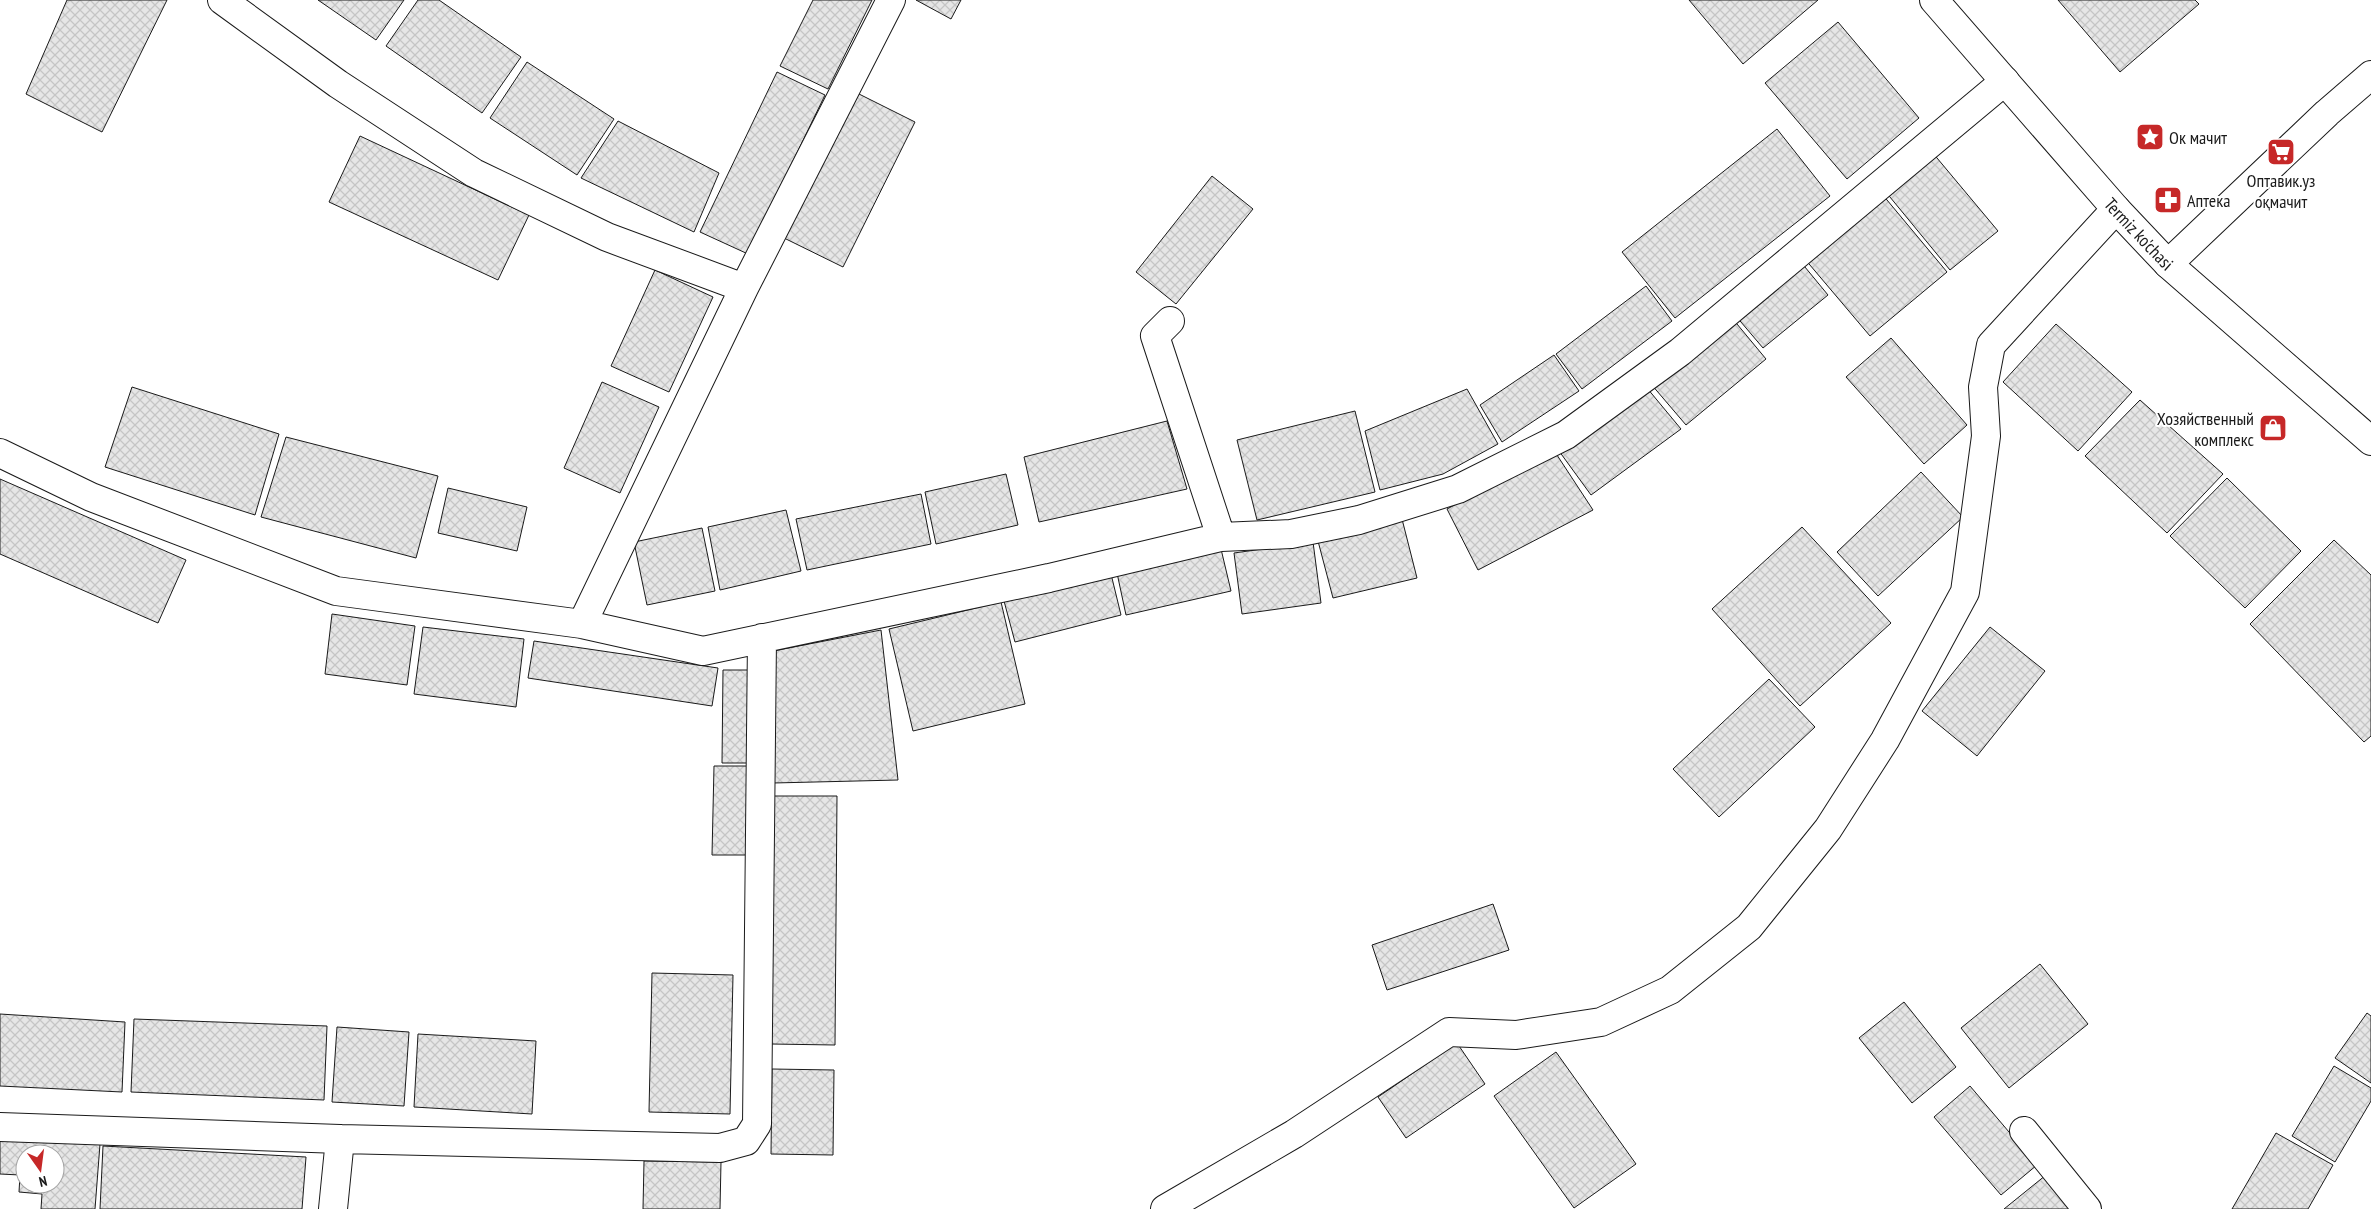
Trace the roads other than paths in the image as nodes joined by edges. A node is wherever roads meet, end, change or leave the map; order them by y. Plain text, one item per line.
1 (891, 0) edge
2 (1934, 0) edge
3 (236, 4) edge
4 (2371, 75) edge
5 (2005, 81) junction
6 (2116, 209) junction
7 (2168, 264) junction
8 (744, 288) junction
9 (1170, 321) dead end
10 (2371, 441) edge
11 (0, 454) edge
12 (1221, 537) junction
13 (582, 624) junction
14 (762, 638) junction
15 (0, 1127) edge
16 (2024, 1131) dead end
17 (340, 1139) junction
18 (334, 1209) edge
19 (1165, 1209) edge
20 (2087, 1209) edge

1 - 8 street
2 - 5 street, Termiz ko'chasi
3 - 8 street
4 - 7 street
5 - 6 street, Termiz ko'chasi
5 - 12 street
6 - 7 street, Termiz ko'chasi
6 - 19 street
7 - 10 street, Termiz ko'chasi
8 - 13 street
9 - 12 street
11 - 13 street
12 - 14 street
13 - 14 street
14 - 17 street
15 - 17 street
16 - 20 street
17 - 18 street

